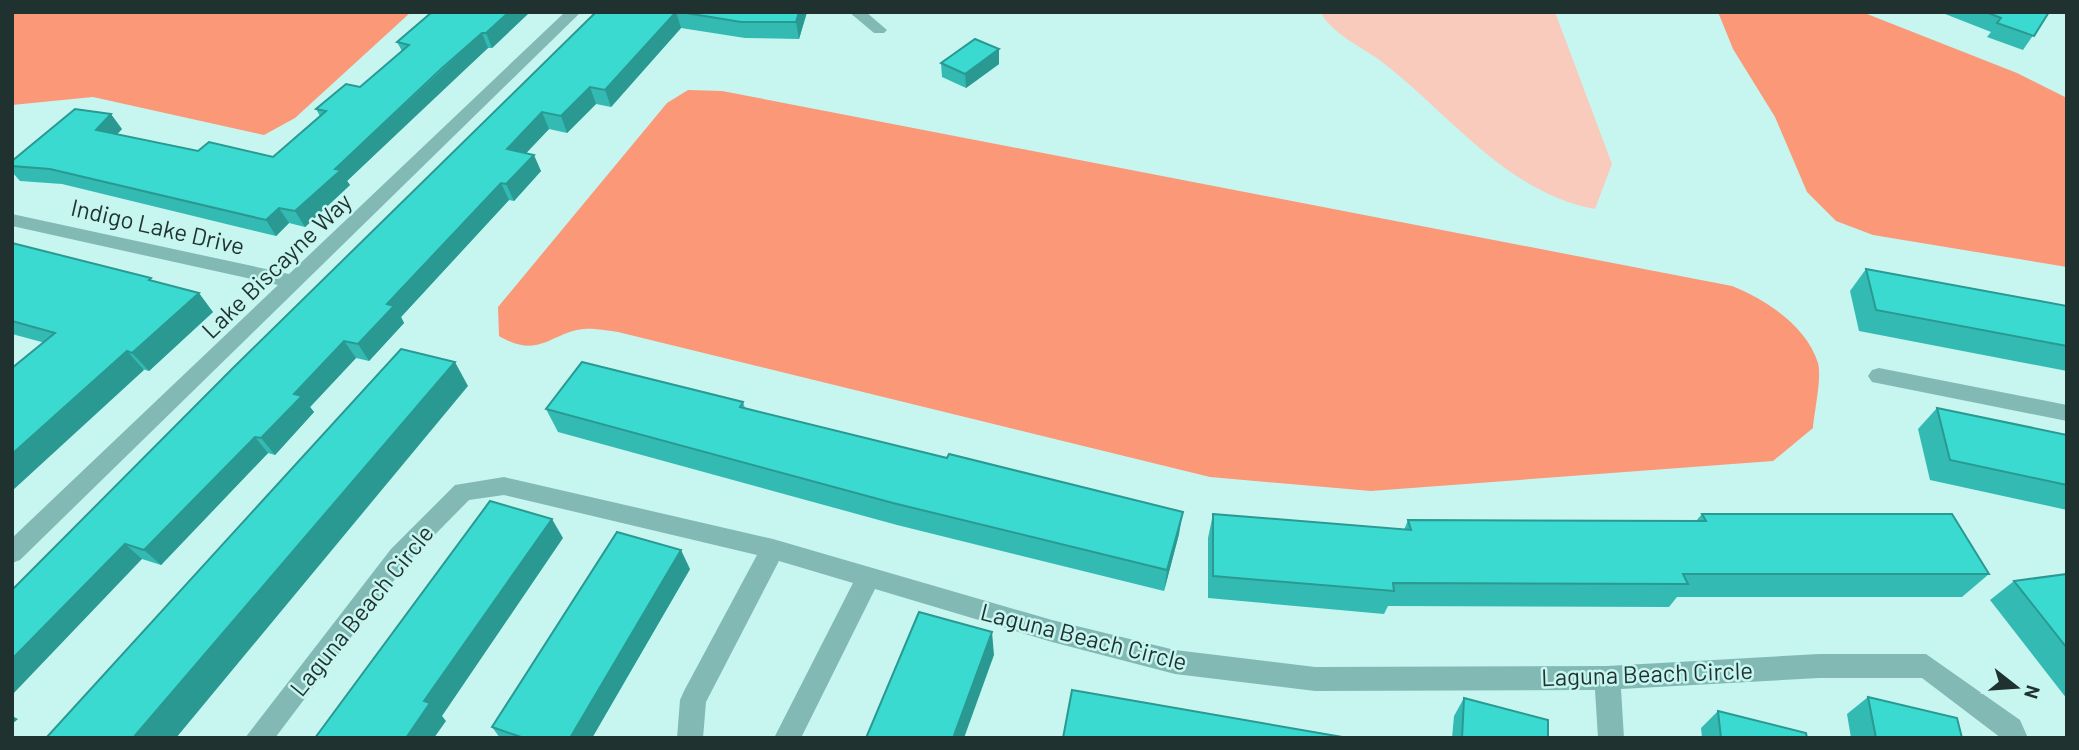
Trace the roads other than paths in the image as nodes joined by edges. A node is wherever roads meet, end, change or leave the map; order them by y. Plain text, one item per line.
1 (574, 12) edge
2 (856, 12) edge
3 (879, 30) dead end
4 (12, 220) edge
5 (293, 282) junction
6 (1879, 376) dead end
7 (2067, 413) edge
8 (773, 550) junction
9 (12, 553) edge
10 (868, 578) junction
11 (1607, 678) junction
12 (258, 738) edge
13 (690, 738) edge
14 (787, 738) edge
15 (1611, 738) edge
16 (2014, 738) edge

1 - 5 street, Lake Biscayne Way
2 - 3 street
4 - 5 street, Indigo Lake Drive
5 - 9 street, Lake Biscayne Way
6 - 7 street
8 - 10 street, Laguna Beach Circle
8 - 12 street, Laguna Beach Circle
8 - 13 street
10 - 11 street, Laguna Beach Circle
10 - 14 street
11 - 15 street
11 - 16 street, Laguna Beach Circle

